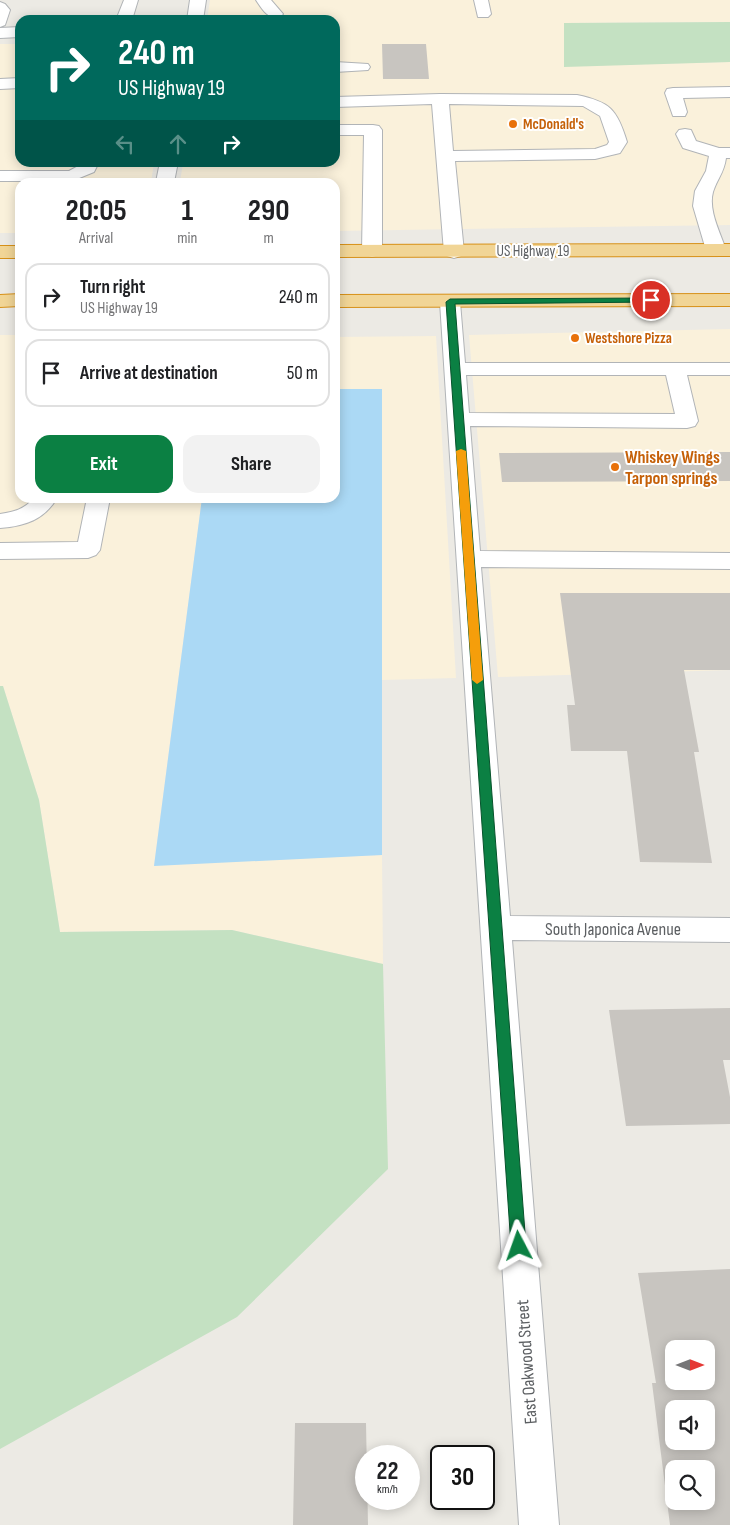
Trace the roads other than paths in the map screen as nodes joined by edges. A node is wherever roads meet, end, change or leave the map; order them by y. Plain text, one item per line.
1 (131, 0) edge
2 (198, 0) edge
3 (263, 0) edge
4 (0, 7) edge
5 (275, 14) dead end
6 (126, 15) edge
7 (196, 15) edge
8 (0, 22) edge
9 (15, 32) edge
10 (0, 33) edge
11 (362, 67) dead end
12 (340, 68) edge
13 (0, 84) edge
14 (15, 84) edge
15 (730, 92) edge
16 (340, 102) edge
17 (440, 103) junction
18 (679, 112) dead end
19 (340, 130) edge
20 (685, 134) dead end
21 (569, 138) dead end
22 (530, 148) junction
23 (724, 153) edge
24 (445, 156) junction
25 (512, 156) junction
26 (88, 167) edge
27 (0, 176) edge
28 (723, 250) edge
29 (340, 251) edge
30 (372, 251) junction
31 (0, 252) edge
32 (15, 252) edge
33 (454, 252) junction
34 (730, 288) edge
35 (0, 300) edge
36 (15, 300) edge
37 (651, 300) junction
38 (730, 300) edge
39 (340, 301) edge
40 (450, 302) junction
41 (455, 369) junction
42 (675, 369) junction
43 (730, 369) edge
44 (459, 419) junction
45 (15, 501) edge
46 (0, 502) edge
47 (42, 503) edge
48 (97, 503) edge
49 (0, 521) edge
50 (0, 551) edge
51 (468, 559) junction
52 (730, 561) edge
53 (495, 928) junction
54 (730, 930) edge
55 (539, 1525) edge

1 - 6 street
2 - 7 street
3 - 5 street
4 - 8 street
9 - 10 street
11 - 12 street
13 - 14 street
15 - 18 street
16 - 17 street
17 - 22 street
17 - 24 street
17 - 25 street
19 - 30 street
20 - 23 street
21 - 22 street
22 - 25 street
23 - 28 street
24 - 25 street
24 - 33 street
26 - 27 street
28 - 33 highway, US Highway 19
29 - 30 highway, US Highway 19
30 - 33 highway, US Highway 19
31 - 32 highway
34 - 37 highway
35 - 36 highway
37 - 38 highway
37 - 40 highway
39 - 40 highway
40 - 41 street, East Oakwood Street
41 - 42 street
41 - 44 street, East Oakwood Street
42 - 43 street
42 - 44 street
44 - 51 street, East Oakwood Street
45 - 46 street
47 - 49 street
48 - 50 street
51 - 52 street
51 - 53 street, East Oakwood Street
53 - 54 street, South Japonica Avenue
53 - 55 street, East Oakwood Street

